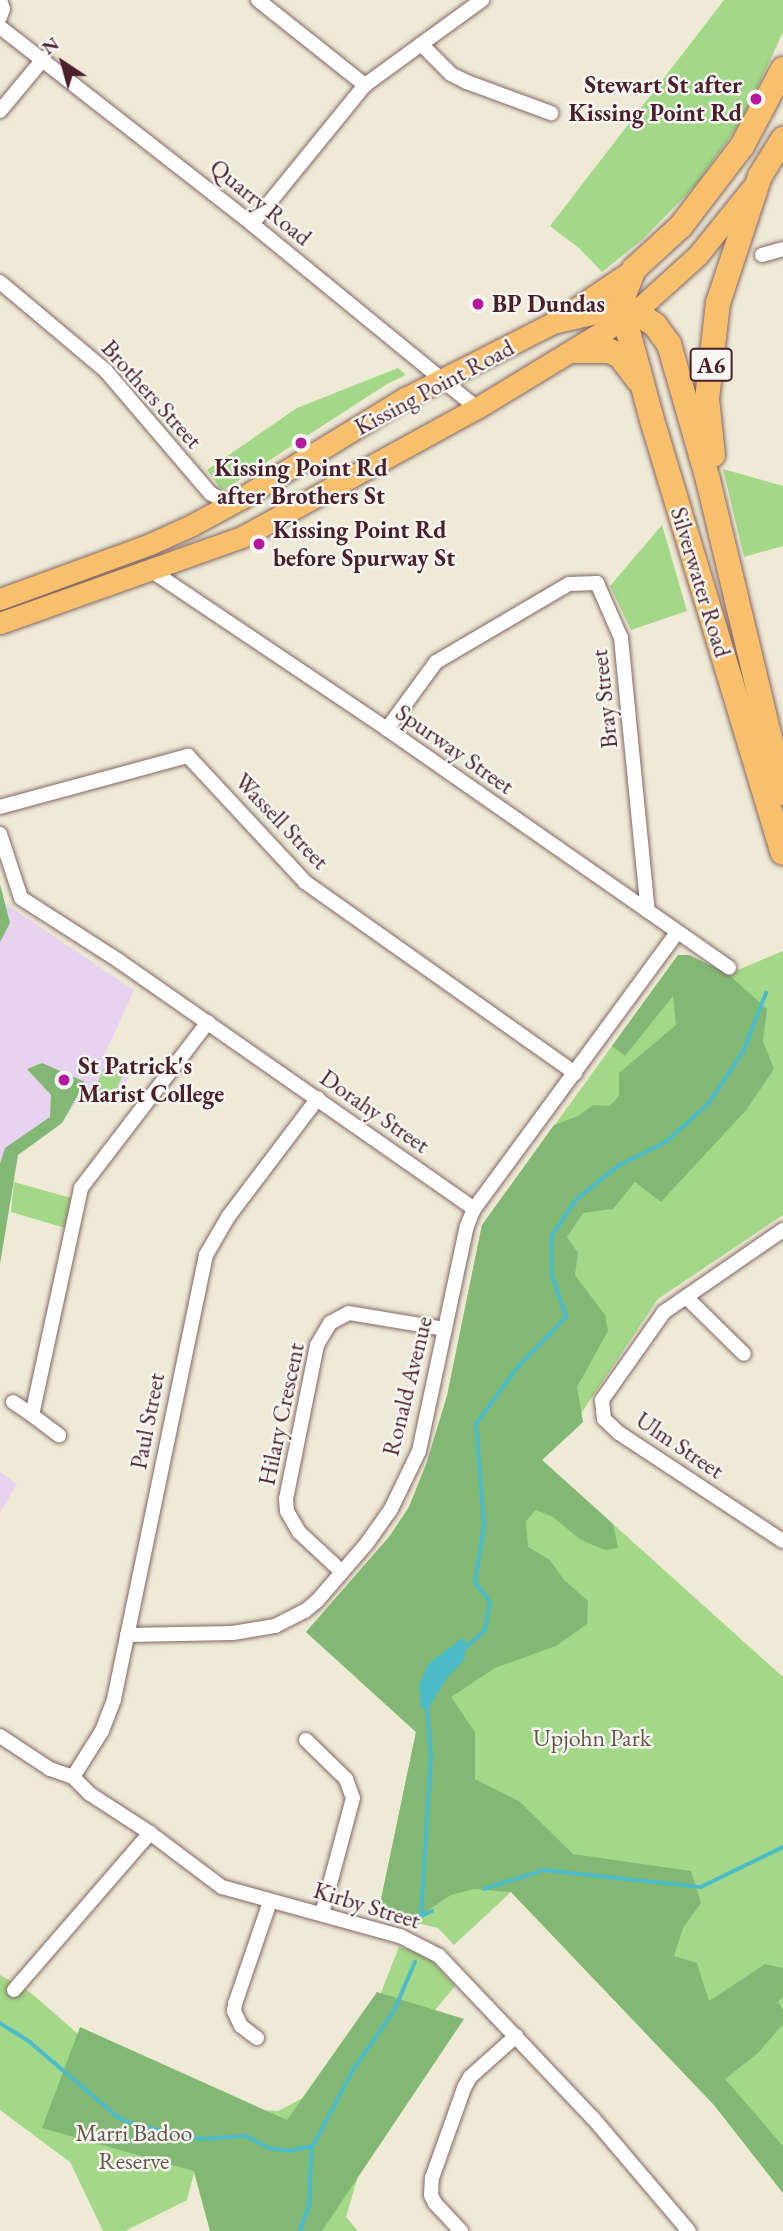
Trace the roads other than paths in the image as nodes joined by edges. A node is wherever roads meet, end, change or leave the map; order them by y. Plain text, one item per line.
1 (258, 0) edge
2 (482, 0) edge
3 (2, 10) edge
4 (421, 44) junction
5 (44, 58) junction
6 (783, 69) edge
7 (365, 85) junction
8 (0, 111) edge
9 (551, 113) dead end
10 (783, 139) edge
11 (760, 176) junction
12 (252, 224) junction
13 (783, 249) edge
14 (762, 255) dead end
15 (634, 269) junction
16 (0, 282) edge
17 (628, 314) junction
18 (557, 321) junction
19 (575, 351) junction
20 (442, 378) junction
21 (645, 392) junction
22 (477, 408) junction
23 (240, 499) junction
24 (728, 560) junction
25 (152, 571) junction
26 (0, 599) edge
27 (0, 623) edge
28 (387, 729) junction
29 (783, 793) edge
30 (0, 807) edge
31 (0, 834) edge
32 (783, 853) edge
33 (648, 911) junction
34 (677, 933) junction
35 (729, 968) dead end
36 (208, 1022) junction
37 (575, 1073) junction
38 (318, 1098) junction
39 (474, 1209) junction
40 (783, 1230) edge
41 (686, 1297) junction
42 (445, 1329) junction
43 (744, 1354) dead end
44 (13, 1402) dead end
45 (32, 1415) junction
46 (59, 1435) dead end
47 (783, 1541) edge
48 (342, 1572) junction
49 (127, 1635) junction
50 (0, 1736) edge
51 (306, 1740) dead end
52 (73, 1777) junction
53 (150, 1833) junction
54 (270, 1902) junction
55 (322, 1913) junction
56 (14, 1990) dead end
57 (516, 2036) junction
58 (257, 2038) dead end
59 (461, 2231) edge
60 (689, 2231) edge

1 - 7 street
2 - 4 street
3 - 5 street, Quarry Road
4 - 7 street
4 - 9 street
5 - 8 street
5 - 12 street, Quarry Road
6 - 15 highway, Kissing Point Road
7 - 12 street
10 - 11 highway, Kissing Point Road / A6
11 - 17 main road, Kissing Point Road
11 - 24 highway, Silverwater Road / A6
12 - 20 street, Quarry Road
13 - 14 street
15 - 17 highway, Silverwater Road
15 - 18 main road, Kissing Point Road
16 - 23 street, Brothers Street
17 - 18 highway
17 - 19 main road, Kissing Point Road
17 - 21 highway, Silverwater Road
17 - 24 highway, Silverwater Road / A6
18 - 20 main road, Kissing Point Road
19 - 21 highway
19 - 22 main road, Kissing Point Road
20 - 22 street, Quarry Road
20 - 23 main road, Kissing Point Road
21 - 32 highway, Silverwater Road
22 - 25 main road, Kissing Point Road
23 - 26 main road, Kissing Point Road
24 - 29 highway, Silverwater Road / A6
25 - 27 main road, Kissing Point Road
25 - 28 street, Spurway Street
28 - 33 street, Spurway Street
28 - 33 street, Bray Street
30 - 37 street, Wassell Street
31 - 36 street, Dorahy Street
33 - 34 street, Spurway Street
34 - 35 street, Spurway Street
34 - 37 street
36 - 38 street, Dorahy Street
36 - 45 street
37 - 39 street
38 - 39 street, Dorahy Street
38 - 49 street, Paul Street
39 - 42 street, Ronald Avenue
40 - 41 street, Ulm Street
41 - 43 street
41 - 47 street, Ulm Street
42 - 48 street, Ronald Avenue
42 - 48 street, Hilary Crescent
44 - 45 street
45 - 46 street
48 - 49 street, Ronald Avenue
49 - 52 street, Paul Street
50 - 52 street, Kirby Street
51 - 55 street
52 - 53 street, Kirby Street
53 - 54 street, Kirby Street
53 - 56 street
54 - 55 street, Kirby Street
54 - 58 street
55 - 57 street, Kirby Street
57 - 59 street
57 - 60 street, Kirby Street

